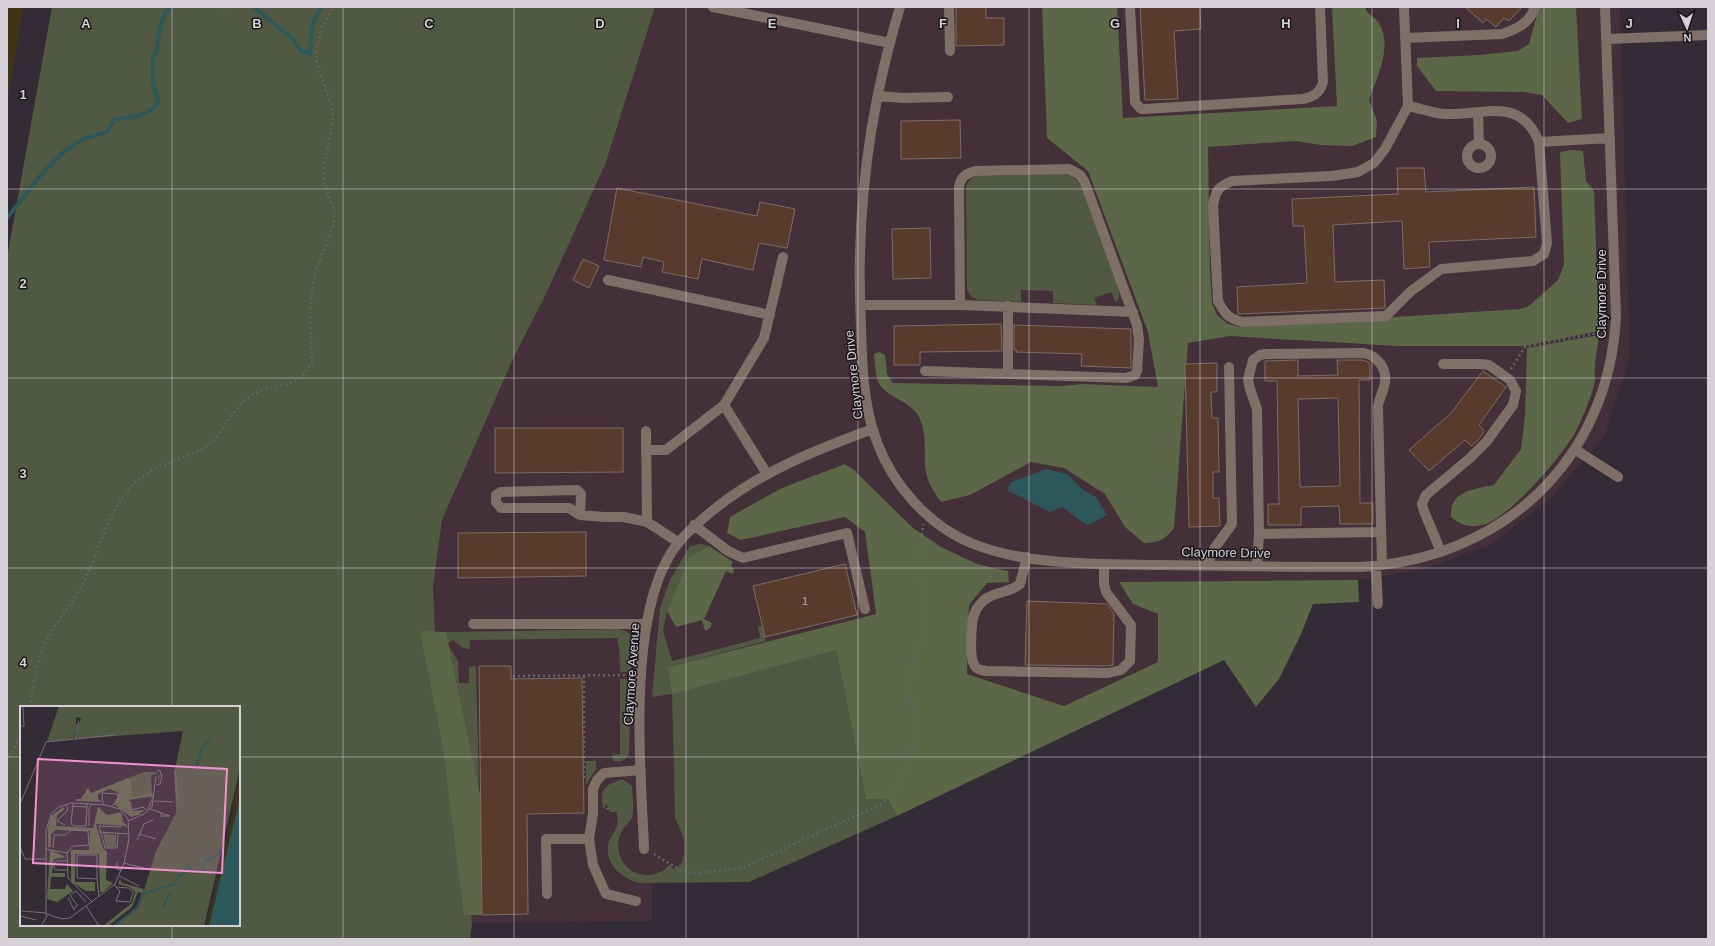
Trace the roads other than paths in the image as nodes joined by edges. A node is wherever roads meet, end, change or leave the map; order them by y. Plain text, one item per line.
1 (713, 7) edge
2 (900, 7) edge
3 (949, 7) edge
4 (1130, 7) edge
5 (1320, 7) edge
6 (1404, 7) edge
7 (1535, 7) edge
8 (1605, 7) edge
9 (1708, 35) edge
10 (1405, 38) junction
11 (1607, 39) junction
12 (890, 43) junction
13 (950, 51) dead end
14 (878, 96) junction
15 (948, 97) dead end
16 (1408, 106) junction
17 (1478, 113) junction
18 (1610, 138) junction
19 (1539, 142) junction
20 (1479, 144) dead end
21 (783, 257) dead end
22 (608, 280) dead end
23 (860, 305) junction
24 (960, 305) junction
25 (1008, 306) junction
26 (1133, 312) junction
27 (770, 315) junction
28 (1443, 364) dead end
29 (1229, 367) dead end
30 (925, 371) dead end
31 (1008, 374) junction
32 (724, 405) junction
33 (873, 429) junction
34 (646, 431) dead end
35 (646, 450) junction
36 (1576, 450) junction
37 (767, 474) junction
38 (1618, 477) dead end
39 (580, 514) junction
40 (647, 522) junction
41 (694, 526) junction
42 (1380, 532) junction
43 (1259, 534) junction
44 (678, 542) junction
45 (1442, 552) junction
46 (1027, 557) junction
47 (1104, 564) junction
48 (1207, 565) junction
49 (1379, 565) junction
50 (1257, 566) junction
51 (1378, 604) dead end
52 (865, 609) dead end
53 (473, 624) dead end
54 (646, 624) junction
55 (641, 770) junction
56 (589, 839) junction
57 (644, 849) road end
58 (547, 894) dead end
59 (636, 901) dead end

1 - 12 street
2 - 12 street, Claymore Drive
3 - 13 street
4 - 5 street
6 - 10 street
7 - 10 street
8 - 11 street, Claymore Drive
9 - 11 street
10 - 16 street
11 - 18 street, Claymore Drive
12 - 14 street, Claymore Drive
14 - 15 street
14 - 23 street, Claymore Drive
16 - 17 street
16 - 19 street
17 - 19 street
17 - 20 street
18 - 19 street
18 - 36 street, Claymore Drive
21 - 27 street
22 - 27 street
23 - 24 street
23 - 33 street, Claymore Drive
24 - 25 street
24 - 26 street
25 - 26 street
25 - 31 street
26 - 31 street
27 - 32 street
28 - 45 street
29 - 48 street
30 - 31 street
32 - 35 street
32 - 37 street
33 - 37 street, Claymore Avenue
33 - 46 street, Claymore Drive
34 - 35 street
35 - 40 street
36 - 38 street
36 - 45 street, Claymore Drive
37 - 41 street, Claymore Avenue
39 - 39 street
39 - 40 street
40 - 44 street
41 - 44 street, Claymore Avenue
41 - 52 street
42 - 43 street
42 - 43 street
42 - 49 street
43 - 50 street
44 - 54 street, Claymore Avenue
45 - 49 street, Claymore Drive
46 - 47 street, Claymore Drive
46 - 47 street
47 - 48 street, Claymore Drive
48 - 50 street, Claymore Drive
49 - 50 street, Claymore Drive
49 - 51 street
53 - 54 street
54 - 55 street, Claymore Avenue
55 - 56 street
55 - 57 street, Claymore Avenue
56 - 58 street
56 - 59 street

